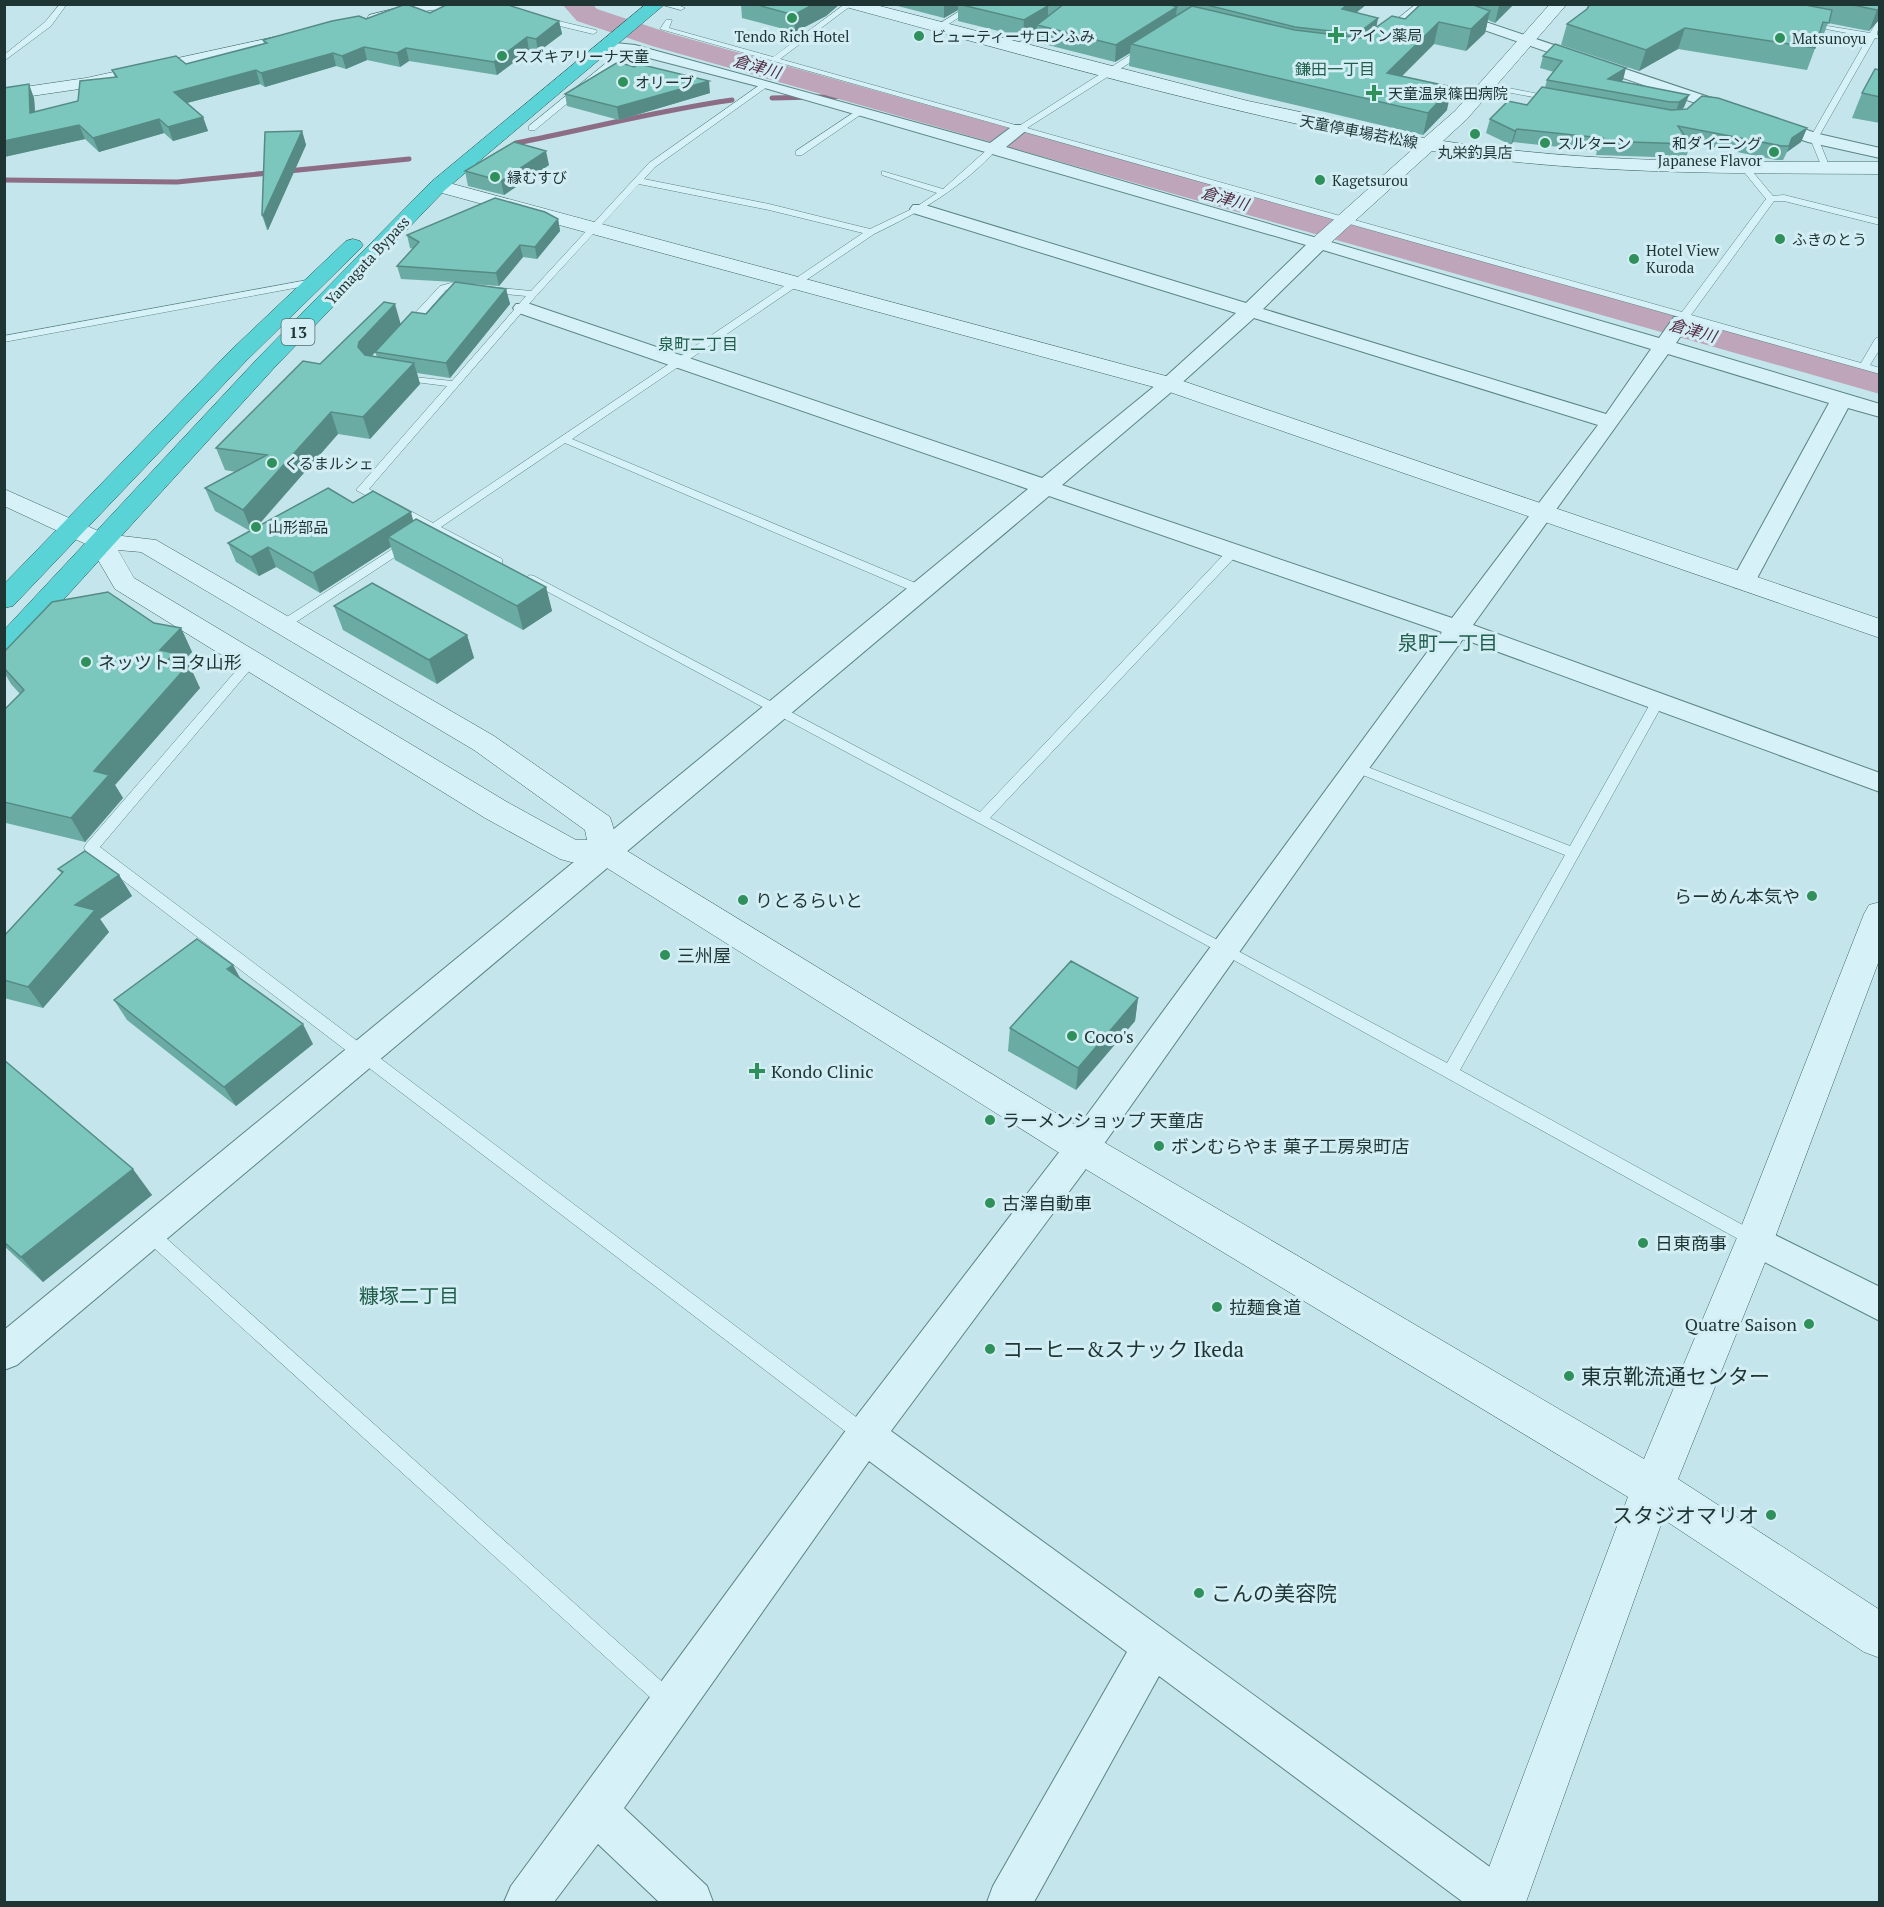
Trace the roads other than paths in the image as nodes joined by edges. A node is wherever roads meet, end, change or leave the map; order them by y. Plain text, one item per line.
1 (64, 4) edge
2 (452, 4) edge
3 (662, 4) edge
4 (851, 4) edge
5 (977, 4) edge
6 (1559, 4) edge
7 (430, 5) edge
8 (1418, 5) edge
9 (681, 8) dead end
10 (650, 9) edge
11 (1045, 15) edge
12 (537, 18) edge
13 (360, 22) edge
14 (669, 22) dead end
15 (1880, 22) edge
16 (1805, 24) edge
17 (938, 27) junction
18 (314, 33) edge
19 (1384, 34) edge
20 (1876, 36) edge
21 (606, 37) junction
22 (1158, 41) edge
23 (1528, 41) junction
24 (1015, 48) junction
25 (4, 59) edge
26 (775, 59) junction
27 (1109, 72) junction
28 (767, 84) junction
29 (1488, 86) junction
30 (4, 95) edge
31 (1564, 101) edge
32 (862, 111) junction
33 (532, 128) dead end
34 (1018, 131) junction
35 (1814, 138) junction
36 (1427, 144) junction
37 (995, 147) junction
38 (798, 153) dead end
39 (1880, 153) edge
40 (1744, 167) junction
41 (1826, 168) junction
42 (1880, 168) edge
43 (885, 173) dead end
44 (638, 181) junction
45 (438, 186) junction
46 (944, 192) junction
47 (1771, 199) junction
48 (919, 209) junction
49 (1346, 221) junction
50 (1880, 222) edge
51 (595, 228) junction
52 (870, 232) junction
53 (1319, 243) junction
54 (313, 282) junction
55 (796, 283) junction
56 (528, 301) junction
57 (1250, 311) junction
58 (1674, 331) junction
59 (4, 339) edge
60 (1880, 339) edge
61 (395, 341) edge
62 (681, 361) junction
63 (1864, 366) junction
64 (1880, 371) edge
65 (387, 375) edge
66 (454, 384) junction
67 (1169, 384) junction
68 (1842, 399) junction
69 (1880, 411) edge
70 (1611, 422) junction
71 (564, 439) junction
72 (1043, 488) junction
73 (4, 496) edge
74 (1542, 513) junction
75 (434, 527) junction
76 (72, 528) junction
77 (100, 541) junction
78 (1233, 552) junction
79 (1743, 582) junction
80 (921, 590) junction
81 (4, 600) edge
82 (283, 625) junction
83 (1459, 629) junction
84 (1880, 629) edge
85 (4, 648) edge
86 (251, 661) junction
87 (1659, 700) junction
88 (775, 712) junction
89 (1355, 767) junction
90 (1880, 783) edge
91 (981, 819) junction
92 (605, 852) junction
93 (1574, 853) junction
94 (1880, 914) edge
95 (1226, 949) junction
96 (362, 1056) junction
97 (1451, 1071) junction
98 (1082, 1148) junction
99 (150, 1234) junction
100 (1755, 1240) junction
101 (1880, 1305) edge
102 (4, 1353) edge
103 (865, 1435) junction
104 (1653, 1488) junction
105 (1880, 1636) edge
106 (1152, 1648) junction
107 (672, 1704) junction
108 (596, 1811) junction
109 (527, 1902) edge
110 (691, 1902) edge
111 (1010, 1902) edge
112 (1501, 1902) edge

1 - 25 lane
2 - 7 street
3 - 9 lane
4 - 17 street, 天童停車場若松線
4 - 26 lane
5 - 17 lane
6 - 23 street
7 - 13 street
8 - 19 lane
8 - 23 street
10 - 21 highway, Yamagata Bypass / 13
11 - 24 lane
12 - 21 lane
14 - 26 lane
15 - 20 lane
16 - 20 lane
17 - 24 street, 天童停車場若松線
18 - 30 street
20 - 35 lane
21 - 28 street
21 - 33 lane
21 - 45 highway, Yamagata Bypass / 13
21 - 54 highway, Yamagata Bypass / 13
22 - 27 lane
23 - 29 street
23 - 35 street
24 - 27 street, 天童停車場若松線
26 - 34 lane
27 - 34 lane
27 - 36 street, 天童停車場若松線
28 - 32 street
28 - 44 lane
29 - 31 lane
29 - 36 street
32 - 37 street
32 - 38 lane
34 - 37 street
34 - 49 lane
35 - 39 street
35 - 41 lane
36 - 40 street, 天童停車場若松線
36 - 49 street
37 - 46 lane
37 - 53 street
40 - 41 street, 天童停車場若松線
40 - 47 lane
41 - 42 street, 天童停車場若松線
43 - 46 lane
44 - 51 lane
44 - 52 lane
45 - 51 street
45 - 77 highway, Yamagata Bypass / 13
46 - 48 lane
47 - 50 lane
47 - 58 lane
48 - 52 lane
48 - 57 street
49 - 53 street
49 - 58 lane
51 - 55 street
51 - 56 lane
52 - 55 lane
53 - 57 street
53 - 58 street
54 - 59 lane
54 - 76 highway, Yamagata Bypass / 13
55 - 62 lane
55 - 67 street
56 - 61 lane
56 - 62 street
56 - 66 lane
57 - 67 street
57 - 70 street
58 - 63 lane
58 - 68 street
58 - 70 street
60 - 63 lane
62 - 71 lane
62 - 72 street
63 - 64 lane
65 - 66 lane
66 - 75 lane
67 - 72 street
67 - 74 street
68 - 69 street
68 - 79 street
70 - 74 street
71 - 75 lane
71 - 80 lane
72 - 78 street
72 - 80 street
73 - 76 street
74 - 79 street
74 - 83 street
75 - 82 lane
75 - 88 lane
76 - 77 street
76 - 81 highway, Yamagata Bypass / 13
77 - 82 street
77 - 85 highway, Yamagata Bypass / 13
77 - 86 street
78 - 83 street
78 - 91 lane
79 - 84 street
80 - 88 street
82 - 92 street
83 - 87 street
83 - 89 street
86 - 92 street
86 - 96 lane
87 - 90 street
87 - 93 lane
88 - 91 lane
88 - 92 street
89 - 93 lane
89 - 95 street
91 - 95 lane
92 - 96 street
92 - 98 street
93 - 97 lane
94 - 100 street
95 - 97 lane
95 - 98 street
96 - 99 street
96 - 103 lane
97 - 100 lane
98 - 103 street
98 - 104 street
99 - 102 street
99 - 107 lane
100 - 101 street
100 - 104 street
103 - 106 street
103 - 107 street
104 - 105 street
104 - 112 street
106 - 111 street
106 - 112 street
107 - 108 street
108 - 109 street
108 - 110 street

